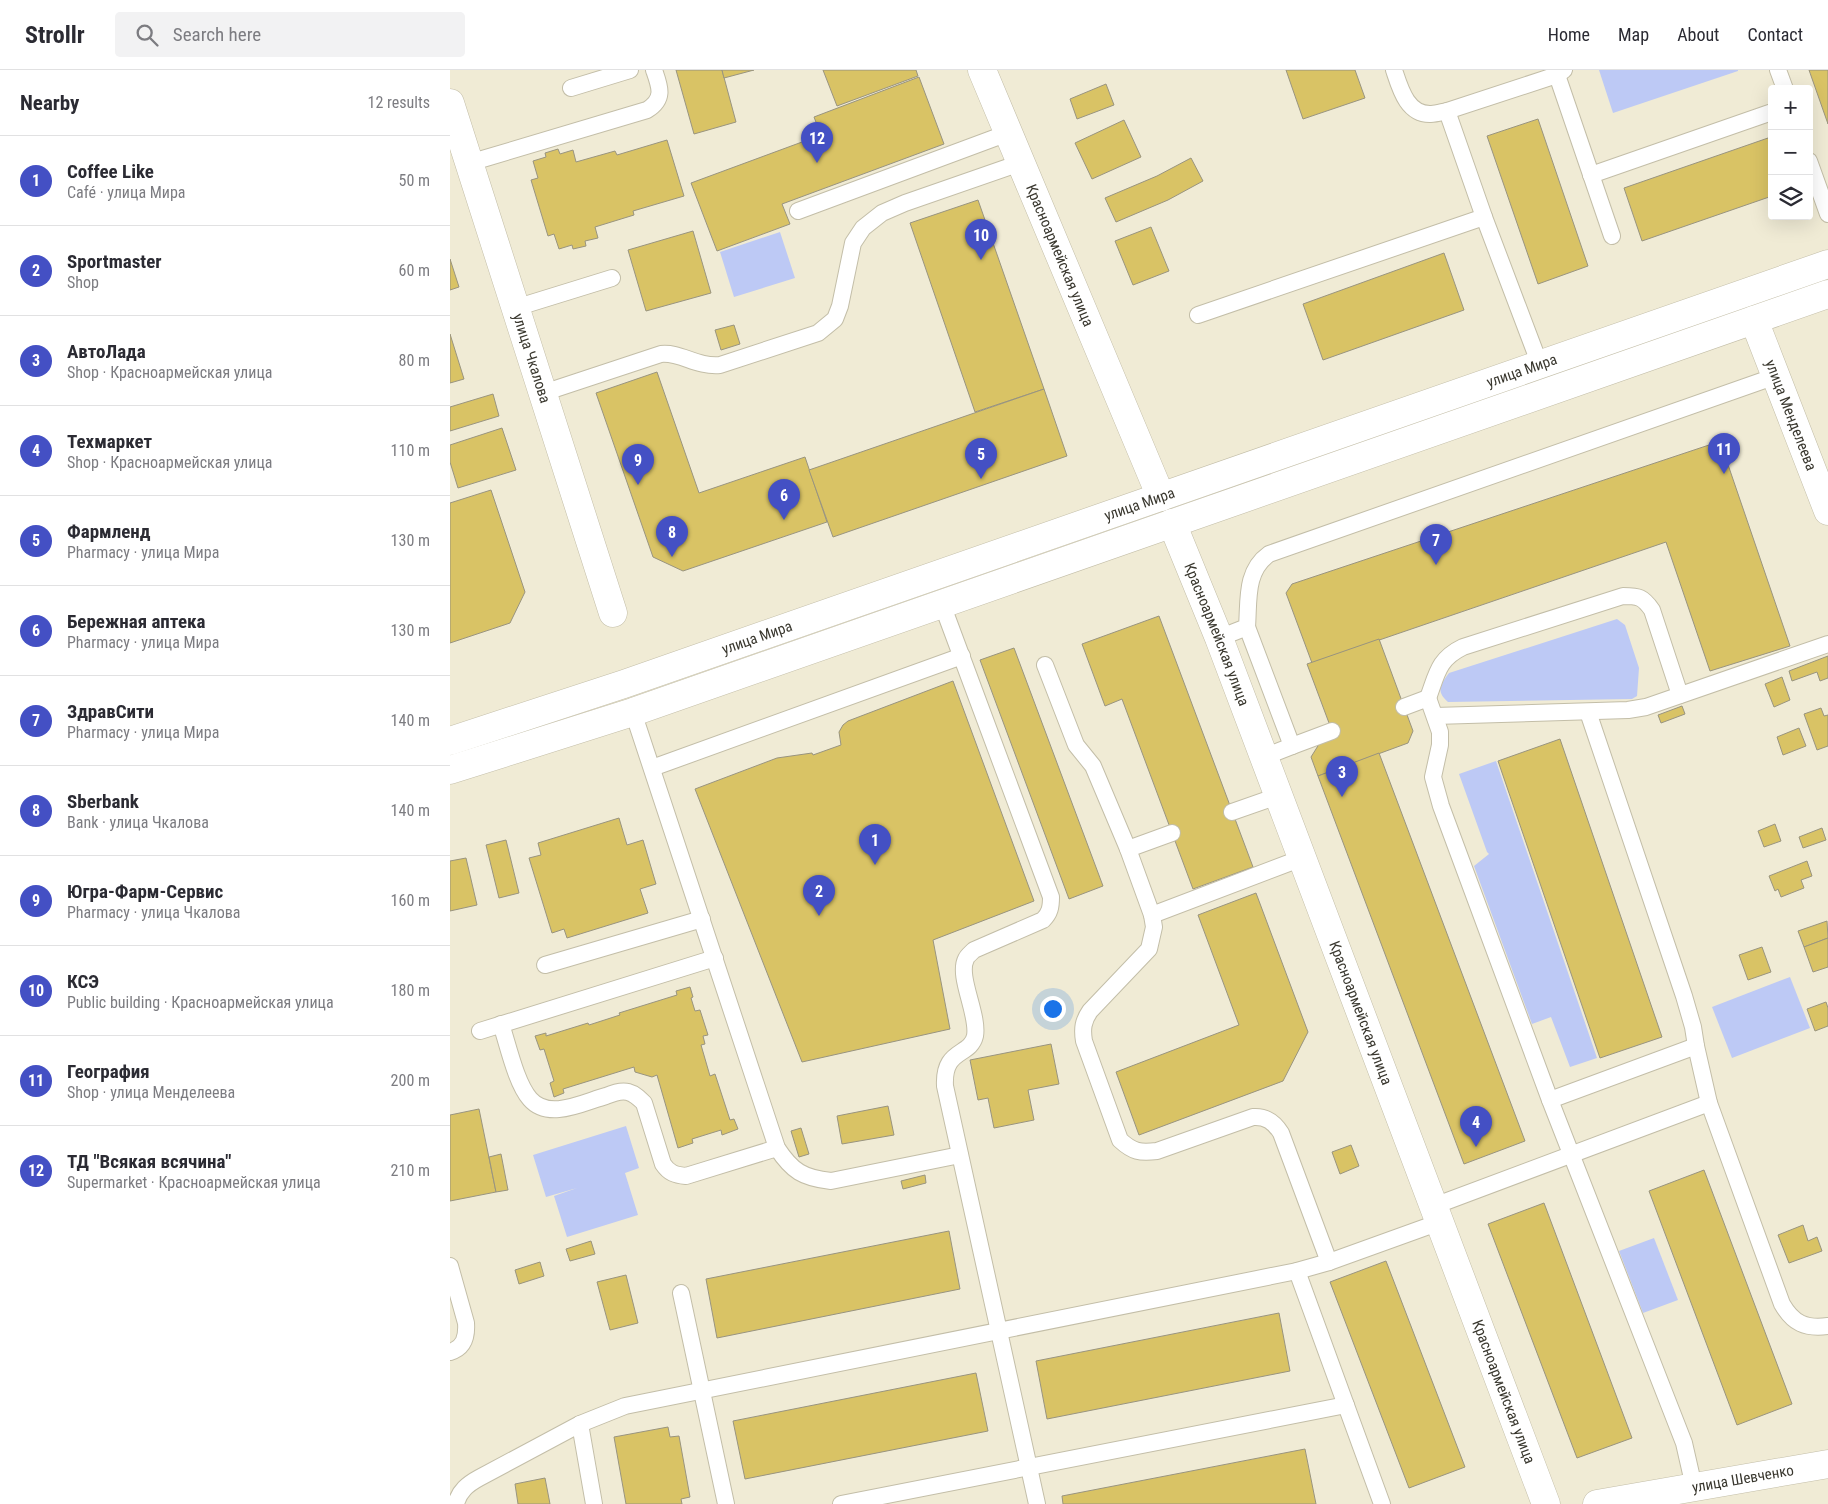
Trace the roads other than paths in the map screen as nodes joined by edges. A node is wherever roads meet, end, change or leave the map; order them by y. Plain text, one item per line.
1 (630, 70) edge
2 (654, 70) edge
3 (982, 70) edge
4 (1394, 70) edge
5 (1778, 70) edge
6 (1560, 73) edge
7 (1784, 85) edge
8 (571, 88) dead end
9 (450, 103) edge
10 (1447, 111) junction
11 (1768, 113) edge
12 (1008, 133) junction
13 (469, 163) junction
14 (1020, 163) junction
15 (1813, 171) edge
16 (1591, 175) junction
17 (798, 211) dead end
18 (1828, 214) edge
19 (1484, 217) junction
20 (1612, 236) dead end
21 (1828, 264) edge
22 (612, 278) dead end
23 (1744, 294) junction
24 (1828, 294) edge
25 (515, 308) junction
26 (1198, 315) dead end
27 (1754, 320) junction
28 (1540, 366) junction
29 (1776, 376) junction
30 (542, 393) junction
31 (1161, 498) junction
32 (1828, 511) edge
33 (1172, 523) junction
34 (942, 604) junction
35 (614, 613) dead end
36 (1247, 627) junction
37 (1219, 638) junction
38 (1828, 644) edge
39 (962, 656) junction
40 (1045, 665) dead end
41 (624, 684) junction
42 (1680, 695) junction
43 (1428, 698) junction
44 (1404, 706) dead end
45 (633, 712) junction
46 (1588, 712) junction
47 (1435, 716) junction
48 (1332, 732) dead end
49 (450, 741) edge
50 (1292, 746) junction
51 (1264, 757) junction
52 (652, 768) junction
53 (450, 770) edge
54 (1278, 796) junction
55 (1232, 812) dead end
56 (1172, 833) dead end
57 (1128, 849) junction
58 (1302, 858) junction
59 (1152, 915) junction
60 (702, 919) junction
61 (715, 958) junction
62 (545, 965) dead end
63 (501, 1024) junction
64 (480, 1031) dead end
65 (1696, 1046) junction
66 (1550, 1100) junction
67 (1709, 1103) junction
68 (777, 1148) junction
69 (960, 1155) junction
70 (1572, 1155) junction
71 (1437, 1214) junction
72 (1330, 1262) junction
73 (450, 1266) edge
74 (1297, 1271) junction
75 (681, 1293) dead end
76 (1828, 1326) edge
77 (999, 1332) junction
78 (450, 1352) edge
79 (702, 1390) junction
80 (1346, 1405) junction
81 (580, 1424) junction
82 (1828, 1464) edge
83 (1029, 1467) junction
84 (1694, 1487) junction
85 (456, 1504) edge
86 (594, 1504) edge
87 (726, 1504) edge
88 (841, 1504) edge
89 (1037, 1504) edge
90 (1382, 1504) edge
91 (1546, 1504) edge
92 (1597, 1504) edge

1 - 8 lane
2 - 13 lane
3 - 12 main road, Красноармейская улица
4 - 10 lane
5 - 7 lane
6 - 10 lane
6 - 16 lane
9 - 13 main road, улица Чкалова
10 - 19 lane
11 - 16 lane
12 - 14 main road, Красноармейская улица
12 - 17 lane
13 - 25 main road, улица Чкалова
14 - 30 lane
14 - 31 main road, Красноармейская улица
15 - 18 lane
16 - 20 lane
19 - 26 lane
19 - 28 lane
21 - 23 main road, улица Мира
22 - 25 lane
23 - 27 main road, улица Менделеева
23 - 28 main road, улица Мира
24 - 27 main road, улица Мира
25 - 30 main road, улица Чкалова
27 - 29 main road, улица Менделеева
27 - 33 main road, улица Мира
28 - 31 main road, улица Мира
29 - 32 main road, улица Менделеева
29 - 36 lane
30 - 35 main road, улица Чкалова
31 - 33 main road, Красноармейская улица
31 - 41 main road, улица Мира
33 - 34 main road, улица Мира
33 - 37 main road, Красноармейская улица
34 - 39 lane
34 - 45 main road, улица Мира
36 - 37 lane
36 - 50 lane
37 - 51 main road, Красноармейская улица
38 - 42 lane
39 - 52 lane
39 - 69 lane
40 - 57 lane
41 - 45 main road
41 - 49 main road, улица Мира
42 - 43 lane
42 - 46 lane
43 - 44 lane
43 - 47 lane
45 - 52 lane
45 - 53 main road, улица Мира
46 - 47 lane
46 - 65 lane
47 - 66 lane
48 - 50 lane
50 - 51 lane
51 - 54 main road, Красноармейская улица
52 - 60 lane
54 - 55 lane
54 - 58 main road, Красноармейская улица
56 - 57 lane
57 - 59 lane
58 - 59 lane
58 - 71 main road, Красноармейская улица
59 - 72 lane
60 - 61 lane
60 - 62 lane
61 - 63 lane
61 - 68 lane
63 - 64 lane
63 - 68 lane
65 - 66 lane
65 - 67 lane
66 - 70 lane
67 - 70 lane
67 - 76 lane
68 - 69 lane
69 - 77 lane
70 - 71 lane
70 - 84 lane
71 - 72 lane
71 - 91 main road, Красноармейская улица
72 - 74 lane
73 - 78 lane
74 - 77 lane
74 - 80 lane
75 - 79 lane
77 - 79 lane
77 - 83 lane
79 - 81 lane
79 - 87 lane
80 - 83 lane
80 - 90 lane
81 - 85 lane
81 - 86 lane
82 - 84 main road, улица Шевченко
83 - 88 lane
83 - 89 lane
84 - 92 main road, улица Шевченко

